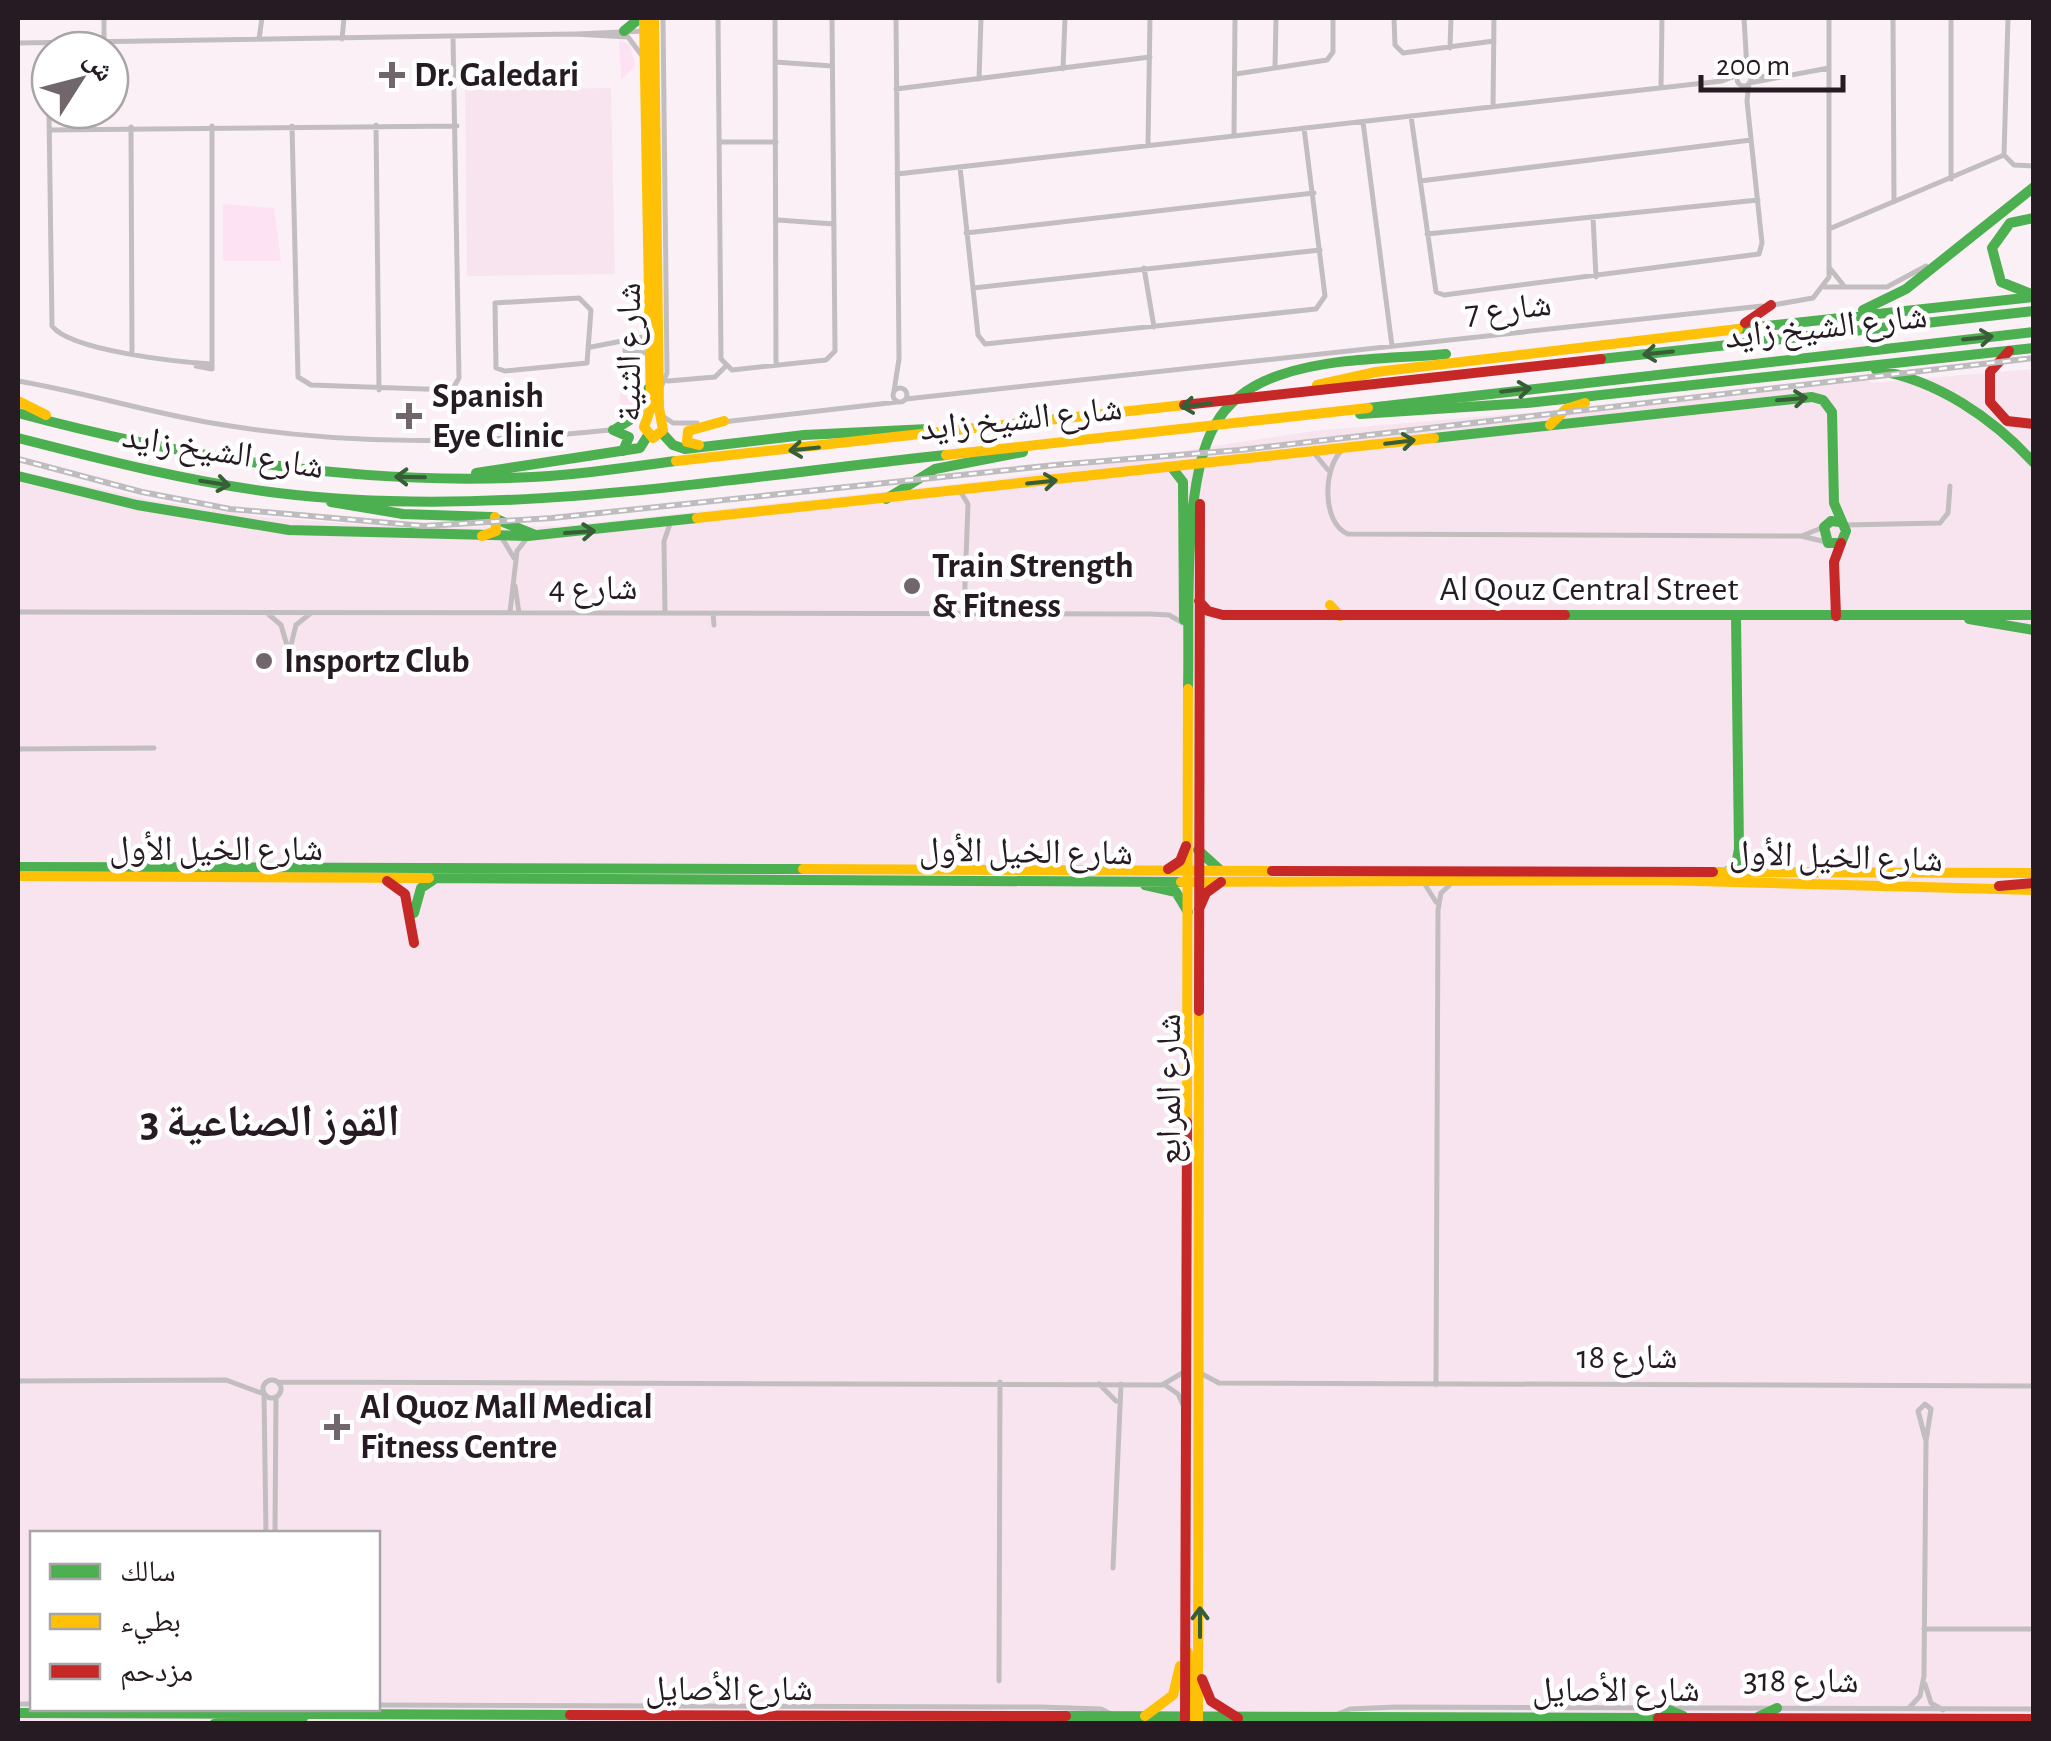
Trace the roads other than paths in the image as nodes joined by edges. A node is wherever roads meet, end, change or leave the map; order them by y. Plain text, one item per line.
1 (344, 18) edge
2 (642, 18) edge
3 (654, 18) edge
4 (662, 18) edge
5 (718, 18) edge
6 (774, 18) edge
7 (832, 18) edge
8 (896, 18) edge
9 (980, 18) edge
10 (1065, 18) edge
11 (1150, 18) edge
12 (1236, 18) edge
13 (1276, 18) edge
14 (1333, 18) edge
15 (1394, 18) edge
16 (1451, 18) edge
17 (1494, 18) edge
18 (1662, 18) edge
19 (1744, 18) edge
20 (1829, 18) edge
21 (1893, 18) edge
22 (1950, 18) edge
23 (2008, 18) edge
24 (262, 19) edge
25 (644, 30) junction
26 (624, 31) junction
27 (574, 34) junction
28 (456, 37) junction
29 (262, 40) junction
30 (345, 40) junction
31 (130, 42) edge
32 (1494, 44) junction
33 (1452, 48) junction
34 (1744, 58) junction
35 (1150, 60) junction
36 (646, 62) junction
37 (776, 64) junction
38 (832, 64) junction
39 (1277, 67) junction
40 (1066, 69) junction
41 (1829, 70) junction
42 (1236, 72) junction
43 (1748, 74) junction
44 (1739, 75) junction
45 (1765, 77) junction
46 (981, 78) junction
47 (1722, 81) junction
48 (1750, 83) junction
49 (1740, 84) junction
50 (896, 87) junction
51 (1664, 88) junction
52 (656, 90) junction
53 (1746, 101) junction
54 (1495, 107) junction
55 (1413, 116) junction
56 (1364, 121) junction
57 (457, 124) junction
58 (374, 125) junction
59 (210, 126) junction
60 (294, 126) junction
61 (130, 127) edge
62 (1306, 128) junction
63 (49, 130) edge
64 (129, 130) edge
65 (1236, 136) junction
66 (1751, 142) junction
67 (720, 144) junction
68 (776, 144) junction
69 (1151, 145) junction
70 (2004, 155) junction
71 (2034, 166) edge
72 (958, 168) junction
73 (897, 172) junction
74 (661, 175) junction
75 (1954, 178) junction
76 (1420, 179) junction
77 (2034, 186) edge
78 (1314, 191) junction
79 (1757, 198) junction
80 (1896, 201) junction
81 (1591, 217) junction
82 (2034, 218) edge
83 (1848, 220) junction
84 (1829, 221) junction
85 (665, 222) junction
86 (777, 222) junction
87 (834, 222) junction
88 (966, 230) junction
89 (1829, 230) junction
90 (657, 234) junction
91 (1426, 236) junction
92 (1975, 236) junction
93 (1320, 248) junction
94 (1828, 266) junction
95 (1146, 268) junction
96 (1599, 277) junction
97 (972, 286) junction
98 (1825, 287) junction
99 (1846, 288) junction
100 (2034, 296) edge
101 (1771, 305) junction
102 (2034, 311) edge
103 (1834, 318) junction
104 (1152, 327) junction
105 (1709, 332) junction
106 (2034, 332) edge
107 (648, 336) junction
108 (625, 340) junction
109 (591, 345) junction
110 (1388, 348) junction
111 (2034, 348) edge
112 (1548, 350) junction
113 (2011, 350) junction
114 (129, 353) junction
115 (648, 353) junction
116 (778, 365) junction
117 (724, 367) junction
118 (1808, 373) junction
119 (899, 376) junction
120 (666, 380) junction
121 (18, 381) edge
122 (654, 388) junction
123 (376, 390) junction
124 (905, 390) junction
125 (1647, 390) junction
126 (894, 392) junction
127 (1294, 394) junction
128 (924, 396) junction
129 (906, 399) junction
130 (18, 401) edge
131 (880, 401) junction
132 (896, 402) junction
133 (1350, 409) junction
134 (18, 413) edge
135 (659, 413) junction
136 (724, 422) junction
137 (2034, 424) edge
138 (60, 425) junction
139 (1550, 425) junction
140 (612, 430) junction
141 (662, 433) junction
142 (945, 433) junction
143 (648, 435) junction
144 (18, 438) edge
145 (706, 445) junction
146 (1032, 446) junction
147 (1346, 448) junction
148 (623, 451) junction
149 (1308, 452) junction
150 (1220, 462) junction
151 (2034, 464) edge
152 (1168, 468) junction
153 (18, 476) edge
154 (464, 478) junction
155 (1330, 478) junction
156 (1183, 484) junction
157 (1950, 486) dead end
158 (978, 489) junction
159 (1200, 489) junction
160 (960, 490) junction
161 (320, 497) junction
162 (886, 499) junction
163 (1834, 503) junction
164 (968, 504) junction
165 (495, 518) junction
166 (670, 524) junction
167 (1841, 524) junction
168 (656, 525) junction
169 (1824, 526) junction
170 (1864, 527) junction
171 (532, 535) junction
172 (482, 536) junction
173 (500, 536) junction
174 (1801, 536) junction
175 (1843, 541) junction
176 (664, 542) junction
177 (1827, 542) junction
178 (1834, 562) junction
179 (515, 564) junction
180 (514, 584) junction
181 (1184, 601) junction
182 (1200, 601) junction
183 (815, 606) dead end
184 (1330, 606) dead end
185 (1488, 606) dead end
186 (18, 612) edge
187 (265, 612) junction
188 (312, 612) junction
189 (510, 613) junction
190 (519, 613) junction
191 (664, 613) junction
192 (713, 613) junction
193 (824, 614) junction
194 (968, 614) junction
195 (1123, 614) junction
196 (1169, 614) junction
197 (1224, 615) junction
198 (2034, 615) edge
199 (1340, 616) junction
200 (1496, 616) junction
201 (1740, 616) junction
202 (1833, 616) junction
203 (1955, 616) junction
204 (714, 625) dead end
205 (1184, 626) junction
206 (1123, 627) dead end
207 (2034, 630) edge
208 (1199, 633) junction
209 (1188, 689) junction
210 (154, 748) dead end
211 (18, 749) edge
212 (1190, 832) junction
213 (1740, 849) junction
214 (1198, 850) junction
215 (18, 867) edge
216 (1166, 870) junction
217 (1726, 873) junction
218 (1755, 873) junction
219 (2034, 873) edge
220 (18, 876) edge
221 (1194, 876) junction
222 (1222, 877) junction
223 (373, 878) junction
224 (440, 878) junction
225 (1456, 880) junction
226 (1136, 881) junction
227 (1421, 881) junction
228 (2034, 886) edge
229 (1438, 910) junction
230 (414, 913) dead end
231 (1194, 916) junction
232 (414, 943) dead end
233 (1191, 1364) junction
234 (18, 1380) edge
235 (268, 1380) junction
236 (278, 1382) junction
237 (1000, 1382) junction
238 (1096, 1383) junction
239 (244, 1384) junction
240 (297, 1384) junction
241 (1118, 1384) junction
242 (1136, 1384) junction
243 (1219, 1384) junction
244 (1436, 1384) junction
245 (1162, 1385) junction
246 (2034, 1386) edge
247 (264, 1394) junction
248 (278, 1396) junction
249 (1118, 1401) junction
250 (1195, 1403) junction
251 (1186, 1425) junction
252 (1926, 1441) junction
253 (268, 1531) edge
254 (269, 1531) edge
255 (1113, 1568) dead end
256 (1924, 1628) junction
257 (2034, 1629) edge
258 (1185, 1648) junction
259 (1200, 1668) junction
260 (1924, 1676) junction
261 (1000, 1681) dead end
262 (380, 1706) edge
263 (1660, 1708) junction
264 (1777, 1708) junction
265 (2034, 1709) edge
266 (1905, 1710) junction
267 (1945, 1710) junction
268 (234, 1711) edge
269 (298, 1711) edge
270 (316, 1711) edge
271 (18, 1713) edge
272 (307, 1715) junction
273 (269, 1718) edge
274 (1116, 1718) junction
275 (1138, 1718) junction
276 (1329, 1718) junction
277 (1688, 1718) junction
278 (1756, 1718) junction
279 (2034, 1719) edge
280 (1244, 1721) edge
281 (1192, 1722) edge
282 (214, 1724) edge

1 - 30 street
2 - 25 main road, شارع الثنية
2 - 26 main road
3 - 52 main road, شارع الثنية
4 - 74 street
5 - 67 street
6 - 37 street
7 - 38 street
8 - 50 street
9 - 46 street
10 - 40 street
11 - 35 street
12 - 42 street
13 - 39 street
14 - 39 street
15 - 33 street
16 - 33 street
17 - 32 street
18 - 51 street
19 - 34 street
20 - 41 street
21 - 80 street
22 - 75 street
23 - 70 street
24 - 29 street
25 - 26 street
25 - 36 main road, شارع الثنية
25 - 52 main road
26 - 27 street
27 - 28 street
27 - 36 street
28 - 30 street
28 - 57 street
29 - 30 street
29 - 31 street
32 - 33 street
32 - 54 street
34 - 43 street
34 - 44 street
35 - 40 street
35 - 69 street
36 - 107 main road, شارع الثنية
37 - 38 street
37 - 68 street
38 - 87 street
39 - 42 street
40 - 46 street
41 - 45 street
41 - 84 street
42 - 65 street
43 - 44 street
43 - 45 street
43 - 48 street
44 - 47 street
44 - 49 street
45 - 48 street
46 - 50 street
47 - 49 street
47 - 51 street
48 - 49 street
48 - 53 street
49 - 53 street
50 - 73 street
51 - 54 street
52 - 74 main road, شارع الثنية
53 - 66 street
54 - 55 street
55 - 56 street
55 - 76 street
56 - 62 street
56 - 110 street
57 - 58 street
57 - 123 street
58 - 60 street
58 - 123 street
59 - 60 street
59 - 61 street
59 - 114 street
60 - 123 street
62 - 65 street
62 - 78 street
63 - 114 street
64 - 114 street
65 - 69 street
66 - 76 street
66 - 79 street
67 - 68 street
67 - 117 street
68 - 86 street
69 - 72 street
70 - 71 street
70 - 75 street
72 - 73 street
72 - 88 street
73 - 119 street
74 - 85 street
74 - 90 main road, شارع الثنية
75 - 80 street
76 - 91 street
77 - 92 main road
78 - 88 street
78 - 93 street
79 - 81 street
79 - 96 street
80 - 83 street
81 - 91 street
81 - 96 street
82 - 100 main road
83 - 84 street
83 - 89 street
84 - 89 street
85 - 90 main road
85 - 120 street
86 - 87 street
86 - 116 street
87 - 116 street
88 - 97 street
89 - 94 street
90 - 122 main road, شارع الثنية
91 - 96 street
92 - 99 street
92 - 103 main road
93 - 95 street
93 - 104 street
94 - 98 street
94 - 99 street
95 - 97 street
95 - 104 street
97 - 104 street
98 - 99 street
98 - 101 street, شارع 7
100 - 103 main road
101 - 105 main road
101 - 110 street, شارع 7
102 -> 127 main road, شارع الشيخ زايد
103 - 105 main road
105 - 112 main road
133 -> 106 main road, شارع الشيخ زايد
107 - 108 street
107 - 115 main road, شارع الثنية
108 - 109 street
108 - 115 street
109 - 109 street
110 - 128 street, شارع 7
111 - 113 main road
112 - 127 main road
112 - 209 main road
113 - 118 main road
113 - 137 main road
115 - 122 main road, شارع الثنية
116 - 117 street
117 - 120 street
118 - 125 main road
118 - 151 main road
119 - 124 street
119 - 126 street
120 - 122 street
121 - 140 street
122 - 135 main road, شارع الثنية
122 - 140 main road
122 - 143 main road, شارع الثنية
124 - 126 street
124 - 128 street, شارع 7
124 - 129 street
125 - 133 main road
125 - 139 main road
126 - 131 street
126 - 132 street
127 -> 142 main road, شارع الشيخ زايد
128 - 129 street, شارع 7
129 - 132 street, شارع 7
130 - 138 main road
131 - 132 street
131 - 136 street
133 - 146 main road, شارع الشيخ زايد
134 - 138 main road, شارع الشيخ زايد
135 - 136 street
135 - 141 main road, شارع الثنية
136 - 145 main road
154 -> 138 main road, شارع الشيخ زايد
147 -> 139 main road
139 -> 163 main road
140 - 148 main road
141 - 143 main road, شارع الثنية
141 - 145 main road
142 - 145 main road
142 -> 154 main road, شارع الشيخ زايد
143 - 148 main road
144 -> 161 main road, شارع الشيخ زايد
146 - 161 main road, شارع الشيخ زايد
146 - 162 main road
147 - 149 main road
147 - 155 street
148 - 154 main road
149 - 150 main road
149 - 155 street
150 - 152 main road
150 - 159 main road
152 - 156 main road
158 -> 152 main road
153 - 172 main road
155 - 174 street
156 - 159 main road
156 - 181 main road, شارع المرابع
157 - 170 street
158 - 160 main road
158 - 164 street
159 - 182 main road, شارع المرابع
160 - 162 main road
160 - 164 street
161 - 165 main road
162 - 166 main road
163 - 167 main road
163 - 169 main road
164 - 194 street
165 - 171 main road
165 - 172 main road
166 - 168 main road
166 - 176 street
167 - 169 main road
167 - 170 street
167 - 175 main road
171 -> 168 main road
168 - 176 street
169 - 174 street
169 - 177 main road
170 - 175 street
171 - 173 main road
171 - 179 street
172 - 173 main road
173 - 179 street
174 - 177 street
175 - 177 main road
175 - 178 main road
176 - 191 street
177 - 178 main road
178 - 202 main road
179 - 180 street
180 - 189 street
180 - 190 street
181 - 196 street
181 - 205 main road, شارع المرابع
182 - 197 main road, Al Qouz Central Street
182 - 208 main road, شارع المرابع
183 - 193 street
184 - 199 main road
185 - 200 main road
186 - 187 street, شارع 4
187 - 188 street, شارع 4
187 - 188 street
188 - 189 street, شارع 4
189 - 190 street, شارع 4
190 - 191 street, شارع 4
191 - 192 street, شارع 4
192 - 193 street, شارع 4
192 - 204 street
193 - 194 street, شارع 4
194 - 195 street, شارع 4
195 - 196 street, شارع 4
195 - 206 street
196 - 205 street
197 - 199 main road, Al Qouz Central Street
197 - 208 main road
198 - 203 main road, Al Qouz Central Street
199 - 200 main road, Al Qouz Central Street
200 - 201 main road, Al Qouz Central Street
201 - 202 main road, Al Qouz Central Street
201 - 213 main road
202 - 203 main road, Al Qouz Central Street
203 - 207 main road, Al Qouz Central Street
205 - 209 main road, شارع المرابع
208 - 214 main road, شارع المرابع
209 - 212 main road, شارع المرابع
210 - 211 street
212 - 216 main road
212 - 221 main road, شارع المرابع
213 - 217 main road
213 - 218 main road
214 - 221 main road, شارع المرابع
214 - 222 main road
215 - 216 main road, شارع الخيل الأول
216 - 221 main road, شارع الخيل الأول
217 - 218 main road, شارع الخيل الأول
217 - 222 main road, شارع الخيل الأول
218 - 219 main road, شارع الخيل الأول
220 - 223 main road, شارع الخيل الأول
221 - 222 main road, شارع الخيل الأول
221 - 226 main road, شارع الخيل الأول
221 - 231 main road, شارع المرابع
222 - 227 main road, شارع الخيل الأول
222 - 231 main road
223 - 224 main road, شارع الخيل الأول
223 - 232 main road
224 - 226 main road, شارع الخيل الأول
224 - 230 main road
225 - 227 main road, شارع الخيل الأول
225 - 228 main road, شارع الخيل الأول
225 - 229 street
226 - 231 main road
227 - 229 street
229 - 244 street
231 - 233 main road, شارع المرابع
233 - 243 street
233 - 245 street
233 - 250 main road, شارع المرابع
233 - 251 main road, شارع المرابع
234 - 239 street
235 - 236 street
235 - 239 street
235 - 247 street
236 - 240 street
236 - 248 street
237 - 238 street
237 - 240 street
237 - 261 street
238 - 241 street
238 - 249 street
239 - 247 street
240 - 248 street
241 - 242 street
241 - 249 street
242 - 245 street
242 - 249 street
243 - 244 street, شارع 18
243 - 250 street
244 - 246 street, شارع 18
245 - 251 street
247 - 248 street
247 - 253 street
248 - 254 street
249 - 255 street
259 -> 250 main road, شارع المرابع
251 - 258 main road, شارع المرابع
252 - 252 street
252 - 256 street
256 - 257 street
256 - 260 street
258 - 275 main road
258 - 281 main road, شارع المرابع
259 - 280 main road
259 - 281 main road, شارع المرابع
260 - 266 street
260 - 267 street
262 - 274 street
263 - 264 street, شارع 318
263 - 276 street, شارع 318
263 - 277 main road
264 - 266 street, شارع 318
264 - 278 main road
265 - 267 street, شارع 318
266 - 267 street, شارع 318
268 - 271 main road, شارع الأصايل
268 - 273 main road, شارع الأصايل
269 - 272 main road
270 - 272 street
272 - 273 main road, شارع الأصايل
272 - 274 main road, شارع الأصايل
273 - 282 main road
274 - 275 main road, شارع الأصايل
275 - 281 main road, شارع الأصايل
276 - 277 main road, شارع الأصايل
276 - 280 main road, شارع الأصايل
277 - 278 main road, شارع الأصايل
278 - 279 main road, شارع الأصايل
280 - 281 main road, شارع الأصايل

